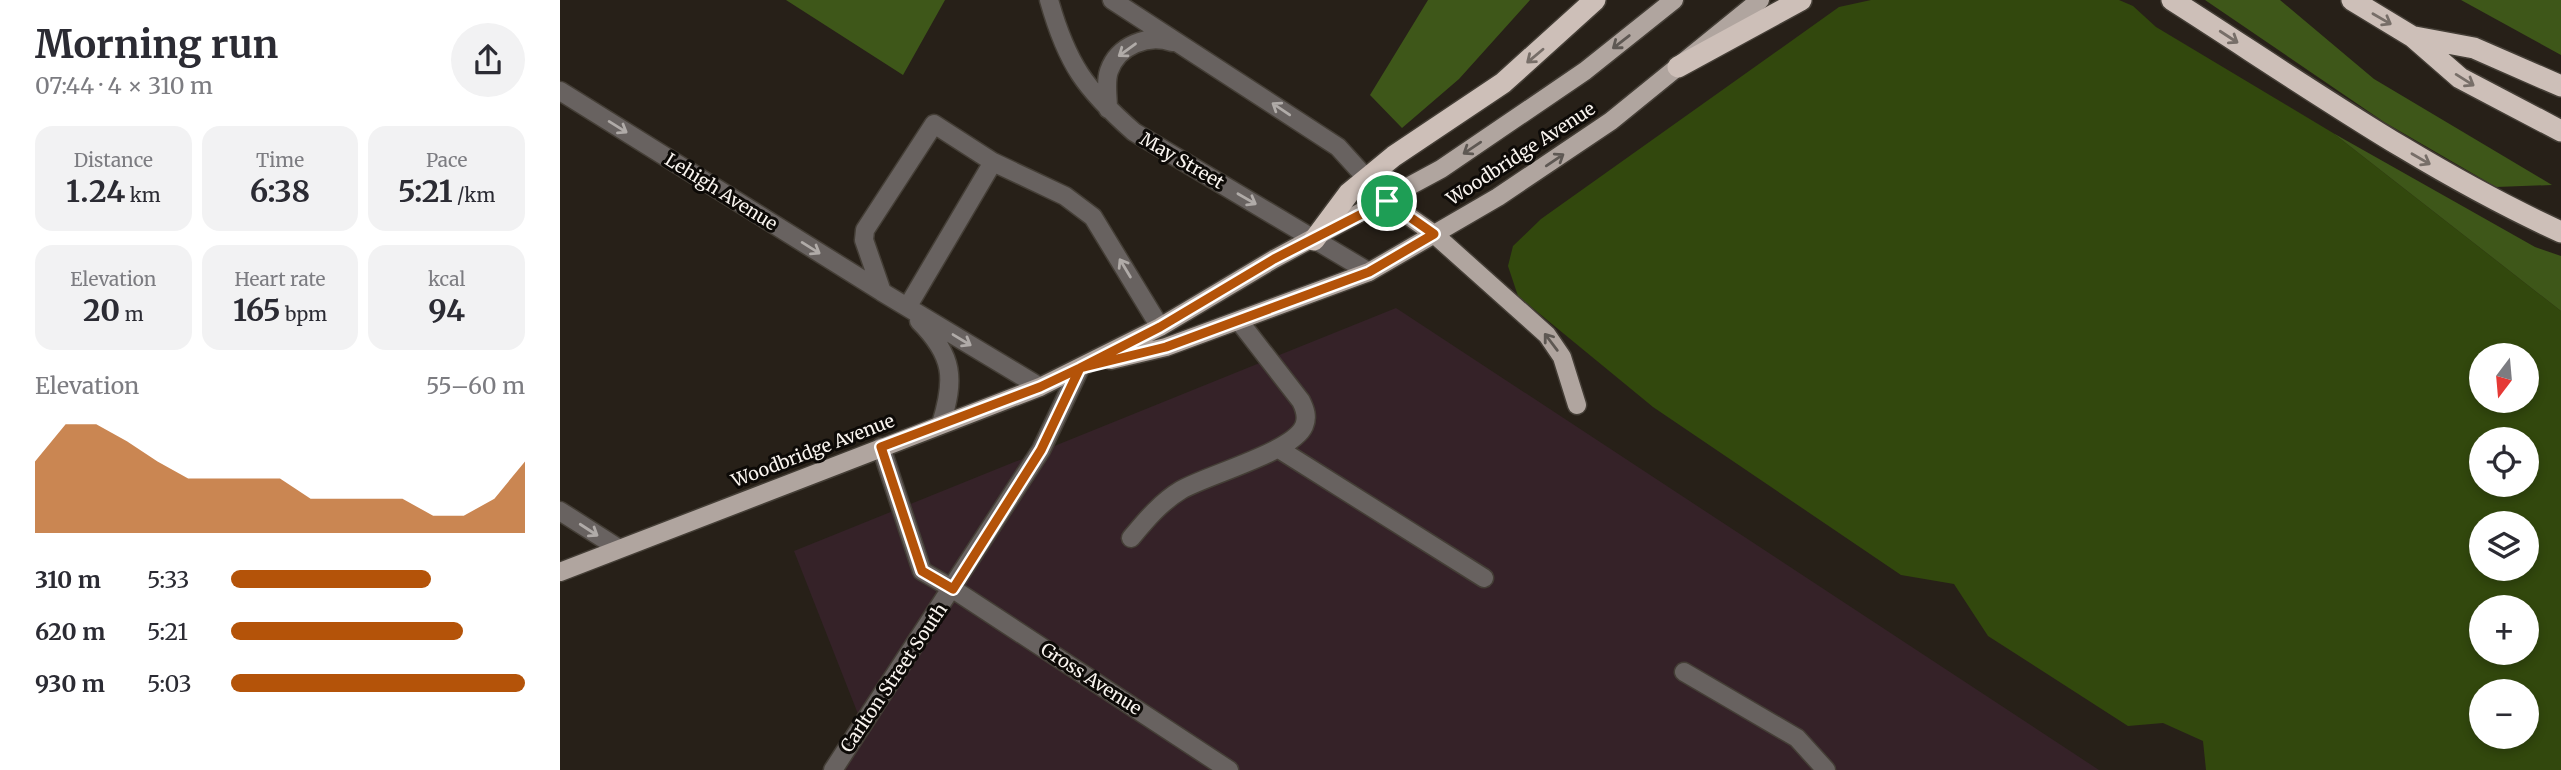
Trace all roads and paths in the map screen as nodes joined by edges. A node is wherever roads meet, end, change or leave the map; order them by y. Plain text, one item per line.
1 (1049, 0) edge
2 (1112, 0) edge
3 (1674, 0) edge
4 (1760, 0) edge
5 (1801, 0) edge
6 (2172, 0) edge
7 (2353, 0) edge
8 (1591, 3) edge
9 (2413, 37) junction
10 (1189, 47) junction
11 (1678, 67) junction
12 (2561, 86) edge
13 (560, 91) edge
14 (1108, 109) junction
15 (2561, 131) edge
16 (993, 162) junction
17 (1366, 179) junction
18 (1387, 201) junction
19 (2561, 232) edge
20 (1434, 234) junction
21 (1314, 240) junction
22 (1369, 272) junction
23 (882, 292) junction
24 (908, 306) junction
25 (1239, 321) junction
26 (1160, 327) junction
27 (1080, 368) junction
28 (1040, 387) junction
29 (1577, 405) dead end
30 (941, 424) junction
31 (881, 447) junction
32 (1279, 450) junction
33 (560, 511) edge
34 (1131, 538) dead end
35 (618, 548) junction
36 (560, 572) edge
37 (1484, 578) dead end
38 (953, 589) junction
39 (1684, 672) dead end
40 (833, 770) edge
41 (1229, 770) edge
42 (1826, 770) edge

1 - 14 street, May Street
2 - 10 street
3 -> 18 main road, Woodbridge Avenue
4 - 11 main road, Woodbridge Avenue
5 - 11 highway
6 -> 19 highway
7 -> 9 highway
8 -> 17 highway
9 - 12 highway
9 -> 15 highway
10 -> 14 street
17 -> 10 street
20 -> 11 main road, Woodbridge Avenue
13 -> 23 street, Lehigh Avenue
14 -> 21 street, May Street
16 - 23 street
16 - 24 street
26 -> 16 street
17 - 18 street
17 - 21 highway
18 - 20 main road
18 - 21 main road, Woodbridge Avenue
20 - 22 main road, Woodbridge Avenue
29 -> 20 main road
21 - 22 street, May Street
21 - 26 main road, Woodbridge Avenue
22 - 25 main road, Woodbridge Avenue
23 - 24 street, Lehigh Avenue
23 - 30 street, Lehigh Avenue
24 -> 28 street, Lehigh Avenue
25 - 27 main road, Woodbridge Avenue
25 - 32 street
26 - 27 main road, Woodbridge Avenue
27 - 28 main road, Woodbridge Avenue
27 - 38 street, Carlton Street South
28 - 30 main road, Woodbridge Avenue
30 - 31 main road, Woodbridge Avenue
31 - 35 main road, Woodbridge Avenue
31 - 38 street, Gross Avenue
32 - 34 street
32 - 37 street
33 -> 35 street
35 - 36 main road, Woodbridge Avenue
38 - 40 street, Carlton Street South
38 - 41 street, Gross Avenue
39 - 42 street

